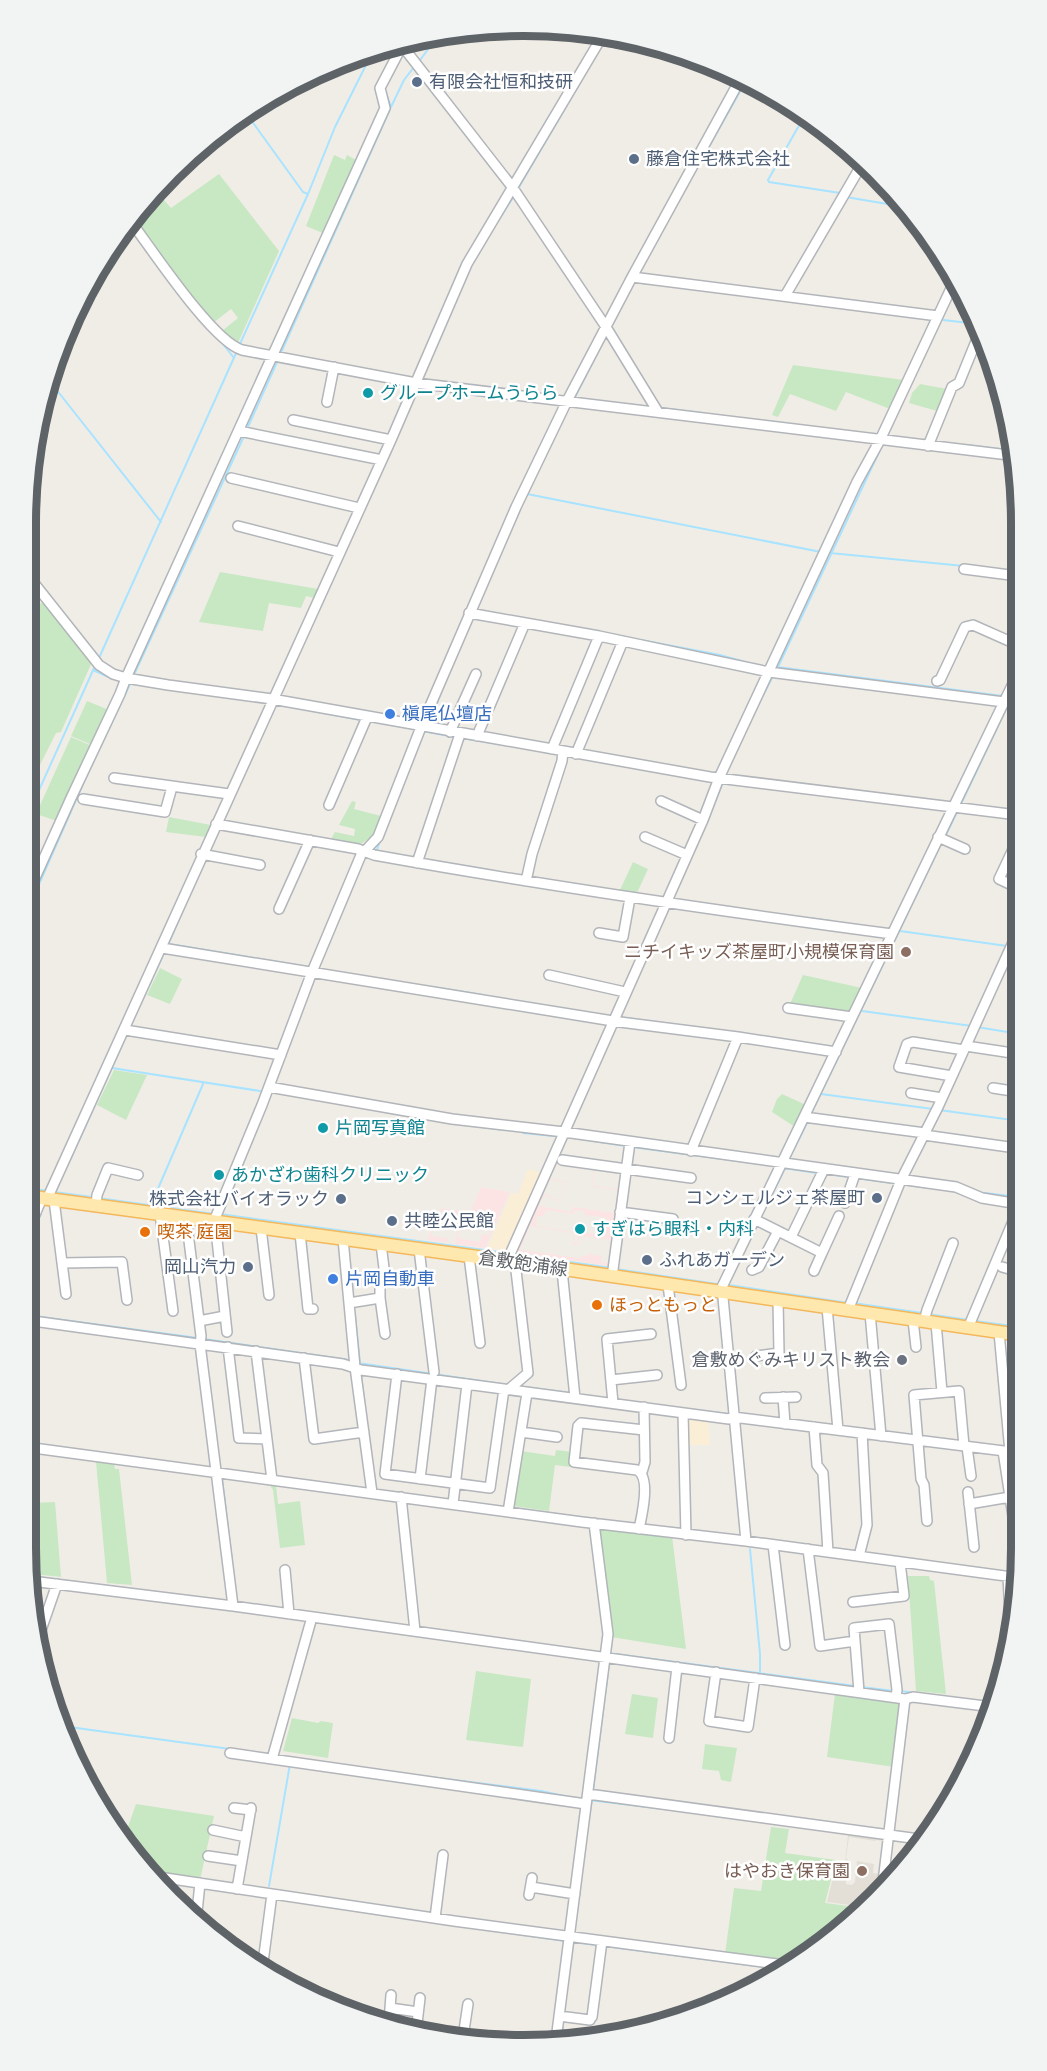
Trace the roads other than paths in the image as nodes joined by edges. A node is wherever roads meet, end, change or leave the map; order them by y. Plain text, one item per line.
1 (601, 42) edge
2 (406, 51) edge
3 (400, 52) edge
4 (737, 85) edge
5 (859, 170) edge
6 (513, 188) junction
7 (136, 228) edge
8 (634, 278) junction
9 (951, 289) edge
10 (785, 296) junction
11 (938, 316) junction
12 (606, 327) junction
13 (976, 342) edge
14 (277, 356) junction
15 (334, 367) junction
16 (419, 384) junction
17 (567, 401) junction
18 (327, 402) dead end
19 (658, 412) junction
20 (293, 420) dead end
21 (243, 432) junction
22 (391, 440) junction
23 (880, 440) junction
24 (929, 442) junction
25 (1006, 454) edge
26 (382, 460) junction
27 (231, 478) dead end
28 (359, 508) junction
29 (238, 526) dead end
30 (339, 552) junction
31 (964, 569) dead end
32 (1011, 575) edge
33 (36, 586) edge
34 (472, 614) junction
35 (525, 623) junction
36 (599, 636) junction
37 (623, 641) junction
38 (1011, 642) edge
39 (770, 672) junction
40 (476, 674) dead end
41 (128, 680) junction
42 (937, 681) dead end
43 (1011, 686) edge
44 (1005, 698) junction
45 (274, 701) junction
46 (366, 719) junction
47 (421, 727) junction
48 (457, 735) junction
49 (477, 736) junction
50 (552, 749) junction
51 (563, 754) junction
52 (576, 754) junction
53 (114, 778) dead end
54 (719, 778) junction
55 (172, 787) junction
56 (229, 794) junction
57 (83, 800) dead end
58 (660, 801) dead end
59 (329, 805) dead end
60 (957, 808) junction
61 (1011, 814) edge
62 (703, 820) junction
63 (219, 824) junction
64 (645, 837) dead end
65 (942, 839) junction
66 (310, 840) junction
67 (964, 849) dead end
68 (364, 851) junction
69 (1011, 854) edge
70 (204, 855) junction
71 (687, 855) junction
72 (418, 860) junction
73 (261, 866) dead end
74 (36, 877) edge
75 (527, 878) junction
76 (1011, 885) edge
77 (630, 898) junction
78 (668, 904) junction
79 (279, 909) dead end
80 (893, 932) junction
81 (598, 933) dead end
82 (162, 948) junction
83 (1011, 952) edge
84 (314, 972) junction
85 (549, 975) dead end
86 (625, 992) junction
87 (788, 1008) dead end
88 (852, 1017) junction
89 (614, 1020) junction
90 (127, 1030) junction
91 (738, 1036) junction
92 (965, 1048) junction
93 (837, 1049) junction
94 (1011, 1053) edge
95 (281, 1055) junction
96 (952, 1076) junction
97 (269, 1087) junction
98 (993, 1088) dead end
99 (1011, 1091) edge
100 (911, 1093) dead end
101 (938, 1106) junction
102 (808, 1118) junction
103 (564, 1132) junction
104 (924, 1134) junction
105 (629, 1145) junction
106 (1011, 1147) edge
107 (691, 1151) junction
108 (562, 1160) dead end
109 (785, 1164) junction
110 (625, 1168) junction
111 (822, 1172) junction
112 (138, 1175) dead end
113 (854, 1177) junction
114 (692, 1178) dead end
115 (902, 1180) junction
116 (36, 1196) edge
117 (49, 1196) junction
118 (97, 1200) junction
119 (845, 1203) dead end
120 (1011, 1204) edge
121 (620, 1212) junction
122 (160, 1214) junction
123 (839, 1216) dead end
124 (186, 1217) junction
125 (215, 1217) junction
126 (36, 1219) edge
127 (673, 1219) dead end
128 (757, 1220) junction
129 (1011, 1225) edge
130 (261, 1228) junction
131 (778, 1231) junction
132 (300, 1233) junction
133 (791, 1237) junction
134 (343, 1239) junction
135 (953, 1243) dead end
136 (381, 1244) junction
137 (419, 1249) junction
138 (822, 1253) junction
139 (470, 1256) junction
140 (511, 1262) junction
141 (62, 1263) junction
142 (1002, 1267) dead end
143 (758, 1269) dead end
144 (562, 1270) junction
145 (1011, 1270) edge
146 (613, 1271) junction
147 (814, 1271) dead end
148 (668, 1285) junction
149 (721, 1292) junction
150 (66, 1294) dead end
151 (269, 1295) dead end
152 (380, 1298) junction
153 (128, 1300) dead end
154 (777, 1300) junction
155 (352, 1302) junction
156 (850, 1305) junction
157 (827, 1307) junction
158 (313, 1309) dead end
159 (173, 1311) dead end
160 (870, 1313) junction
161 (225, 1316) junction
162 (925, 1318) junction
163 (36, 1321) edge
164 (199, 1321) junction
165 (970, 1322) junction
166 (227, 1332) dead end
167 (999, 1332) junction
168 (385, 1334) dead end
169 (651, 1334) dead end
170 (1011, 1334) edge
171 (200, 1340) junction
172 (480, 1342) dead end
173 (228, 1347) junction
174 (916, 1347) dead end
175 (256, 1351) junction
176 (756, 1356) dead end
177 (304, 1358) junction
178 (355, 1367) junction
179 (397, 1374) junction
180 (657, 1375) dead end
181 (433, 1376) junction
182 (611, 1380) junction
183 (467, 1384) junction
184 (681, 1385) dead end
185 (510, 1387) junction
186 (942, 1392) junction
187 (527, 1393) junction
188 (574, 1395) junction
189 (796, 1396) dead end
190 (783, 1397) junction
191 (765, 1398) dead end
192 (613, 1400) junction
193 (644, 1407) junction
194 (683, 1413) junction
195 (733, 1417) junction
196 (785, 1421) junction
197 (814, 1427) junction
198 (838, 1427) junction
199 (644, 1430) junction
200 (364, 1432) junction
201 (521, 1432) junction
202 (862, 1433) junction
203 (881, 1433) junction
204 (557, 1437) dead end
205 (917, 1438) junction
206 (267, 1439) junction
207 (964, 1444) junction
208 (36, 1448) edge
209 (1010, 1451) edge
210 (642, 1472) junction
211 (217, 1473) junction
212 (971, 1476) dead end
213 (272, 1478) junction
214 (420, 1479) junction
215 (455, 1483) junction
216 (371, 1491) junction
217 (968, 1492) dead end
218 (401, 1497) junction
219 (1010, 1497) junction
220 (453, 1501) junction
221 (969, 1503) junction
222 (1011, 1504) edge
223 (508, 1509) junction
224 (927, 1521) dead end
225 (594, 1523) junction
226 (640, 1526) junction
227 (685, 1532) junction
228 (746, 1541) junction
229 (772, 1545) junction
230 (974, 1547) dead end
231 (808, 1549) junction
232 (828, 1549) junction
233 (860, 1554) junction
234 (900, 1562) junction
235 (285, 1570) dead end
236 (1008, 1576) joint
237 (37, 1583) edge
238 (57, 1584) junction
239 (1009, 1592) edge
240 (853, 1602) dead end
241 (233, 1604) junction
242 (289, 1611) junction
243 (312, 1617) junction
244 (42, 1626) edge
245 (415, 1629) junction
246 (855, 1641) junction
247 (785, 1645) dead end
248 (606, 1654) junction
249 (677, 1667) junction
250 (716, 1672) junction
251 (755, 1678) junction
252 (860, 1689) junction
253 (899, 1695) junction
254 (984, 1706) edge
255 (669, 1738) dead end
256 (231, 1753) dead end
257 (273, 1756) junction
258 (589, 1798) junction
259 (234, 1808) dead end
260 (213, 1830) dead end
261 (246, 1837) junction
262 (889, 1838) junction
263 (911, 1843) edge
264 (443, 1855) dead end
265 (208, 1856) dead end
266 (242, 1861) junction
267 (884, 1875) edge
268 (167, 1879) edge
269 (200, 1886) junction
270 (531, 1887) dead end
271 (237, 1888) junction
272 (575, 1894) junction
273 (271, 1897) junction
274 (197, 1910) edge
275 (435, 1918) junction
276 (571, 1939) junction
277 (601, 1944) junction
278 (263, 1959) edge
279 (776, 1964) edge
280 (391, 1995) dead end
281 (420, 1998) dead end
282 (468, 2004) dead end
283 (390, 2008) junction
284 (418, 2012) junction
285 (389, 2016) edge
286 (562, 2016) junction
287 (417, 2023) edge
288 (464, 2031) edge
289 (558, 2034) edge

1 - 6 street
2 - 6 street
3 - 14 street
4 - 8 street
5 - 10 street
6 - 12 street
6 - 16 street
7 - 14 street
8 - 10 street
8 - 12 street
9 - 11 street
10 - 11 street
11 - 23 street
12 - 17 street
12 - 19 street
13 - 24 street
14 - 15 street
14 - 21 street
15 - 16 street
15 - 18 street
16 - 17 street
16 - 22 street
17 - 19 street
17 - 34 street
19 - 23 street
20 - 22 street
21 - 26 street
21 - 41 street
22 - 26 street
23 - 24 street
23 - 39 street
24 - 25 street
26 - 28 street
27 - 28 street
28 - 30 street
29 - 30 street
30 - 45 street
31 - 32 street
33 - 41 street
34 - 35 street
34 - 47 street
35 - 36 street
35 - 49 street
36 - 37 street
36 - 50 street
37 - 39 street
37 - 52 street
38 - 42 street
39 - 44 street
39 - 54 street
40 - 48 street
41 - 45 street
41 - 74 street
43 - 44 street
44 - 60 street
45 - 46 street
45 - 56 street
46 - 47 street
46 - 59 street
47 - 48 street
47 - 68 street
48 - 49 street
48 - 72 street
49 - 50 street
50 - 51 street
51 - 52 street
51 - 75 street
52 - 54 street
53 - 55 street
54 - 60 street
54 - 62 street
55 - 56 street
55 - 57 street
56 - 63 street
58 - 62 street
60 - 61 street
60 - 65 street
62 - 71 street
63 - 66 street
63 - 70 street
64 - 71 street
65 - 67 street
65 - 80 street
66 - 68 street
66 - 79 street
68 - 72 street
68 - 84 street
69 - 76 street
70 - 73 street
70 - 82 street
71 - 78 street
72 - 75 street
75 - 77 street
77 - 78 street
77 - 81 street
78 - 80 street
78 - 86 street
80 - 88 street
82 - 84 street
82 - 90 street
83 - 92 street
84 - 89 street
84 - 95 street
85 - 86 street
86 - 89 street
87 - 88 street
88 - 93 street
89 - 91 street
89 - 103 street
90 - 95 street
90 - 117 street
91 - 93 street
91 - 107 street
92 - 94 street
92 - 96 street
92 - 96 street
93 - 102 street
95 - 97 street
96 - 101 street
97 - 103 street
97 - 125 street
98 - 99 street
100 - 101 street
101 - 104 street
102 - 104 street
102 - 109 street
103 - 105 street
103 - 140 street
104 - 106 street
104 - 115 street
105 - 107 street
105 - 110 street
107 - 109 street
108 - 110 street
109 - 111 street
109 - 128 street
110 - 114 street
110 - 121 street
111 - 113 street
111 - 133 street
112 - 118 street
113 - 115 street
113 - 119 street
115 - 120 street
115 - 156 street
116 - 117 main road, 倉敷飽浦線
117 - 118 main road, 倉敷飽浦線
117 - 126 street
117 - 141 street
118 - 122 main road, 倉敷飽浦線
121 - 127 street
121 - 146 street
122 - 124 main road, 倉敷飽浦線
122 - 159 street
123 - 138 street
124 - 125 main road, 倉敷飽浦線
124 - 164 street
125 - 130 main road, 倉敷飽浦線
125 - 161 street
128 - 131 street
128 - 149 street
129 - 165 street
130 - 132 main road, 倉敷飽浦線
130 - 151 street
131 - 133 street
131 - 143 street
132 - 134 main road, 倉敷飽浦線
132 - 158 street
133 - 138 street
134 - 136 main road, 倉敷飽浦線
134 - 155 street
135 - 162 street
136 - 137 main road, 倉敷飽浦線
136 - 152 street
137 - 139 main road, 倉敷飽浦線
137 - 181 street
138 - 147 street
139 - 140 main road, 倉敷飽浦線
139 - 172 street
140 - 144 main road, 倉敷飽浦線
140 - 185 street
141 - 150 street
141 - 153 street
142 - 145 street
144 - 146 main road, 倉敷飽浦線
144 - 188 street
146 - 148 main road, 倉敷飽浦線
148 - 149 main road, 倉敷飽浦線
148 - 184 street
149 - 154 main road, 倉敷飽浦線
149 - 195 street
152 - 155 street
152 - 168 street
154 - 157 main road, 倉敷飽浦線
154 - 176 street
155 - 178 street
156 - 157 main road, 倉敷飽浦線
156 - 160 main road, 倉敷飽浦線
157 - 198 street
160 - 162 main road, 倉敷飽浦線
160 - 203 street
161 - 164 street
161 - 166 street
162 - 165 main road, 倉敷飽浦線
162 - 174 street
162 - 186 street
163 - 171 street
164 - 171 street
165 - 167 main road, 倉敷飽浦線
167 - 170 main road, 倉敷飽浦線
167 - 209 street
169 - 182 street
171 - 173 street
171 - 211 street
173 - 175 street
173 - 206 street
175 - 177 street
175 - 206 street
177 - 178 street
177 - 200 street
178 - 179 street
178 - 200 street
179 - 181 street
179 - 214 street
180 - 182 street
181 - 183 street
181 - 214 street
182 - 192 street
183 - 185 street
183 - 215 street
185 - 187 street
185 - 215 street
186 - 205 street
186 - 207 street
187 - 188 street
187 - 201 street
188 - 192 street
189 - 190 street
190 - 191 street
190 - 196 street
192 - 193 street
193 - 194 street
193 - 199 street
194 - 195 street
194 - 227 street
195 - 196 street
195 - 228 street
196 - 197 street
197 - 198 street
197 - 232 street
198 - 202 street
199 - 210 street
199 - 210 street
200 - 216 street
201 - 204 street
201 - 223 street
202 - 203 street
202 - 233 street
203 - 205 street
205 - 207 street
205 - 224 street
206 - 213 street
207 - 209 street
207 - 212 street
208 - 211 street
209 - 219 street
210 - 226 street
211 - 213 street
211 - 241 street
213 - 216 street
214 - 215 street
215 - 220 street
216 - 218 street
217 - 221 street
218 - 220 street
218 - 245 street
219 - 221 street
219 - 222 street
220 - 223 street
221 - 230 street
223 - 225 street
225 - 226 street
225 - 248 street
226 - 227 street
227 - 228 street
228 - 229 street
229 - 231 street
229 - 247 street
231 - 232 street
231 - 246 street
232 - 233 street
233 - 234 street
234 - 236 street
234 - 240 street
235 - 242 street
236 - 239 street
237 - 238 street
238 - 241 street
238 - 244 street
241 - 242 street
242 - 243 street
243 - 245 street
243 - 257 street
245 - 248 street
246 - 252 street
246 - 253 street
248 - 249 street
248 - 258 street
249 - 250 street
249 - 255 street
250 - 251 street
250 - 251 street
251 - 252 street
252 - 253 street
253 - 254 street
253 - 262 street
256 - 257 street
257 - 258 street
258 - 262 street
258 - 272 street
259 - 261 street
260 - 261 street
261 - 266 street
262 - 263 street
262 - 267 street
264 - 275 street
265 - 266 street
266 - 271 street
268 - 269 street
269 - 271 street
269 - 274 street
270 - 272 street
271 - 273 street
272 - 276 street
273 - 275 street
273 - 278 street
275 - 276 street
276 - 277 street
276 - 286 street
277 - 279 street
277 - 286 street
280 - 283 street
281 - 284 street
282 - 288 street
283 - 284 street
283 - 285 street
284 - 287 street
286 - 289 street

